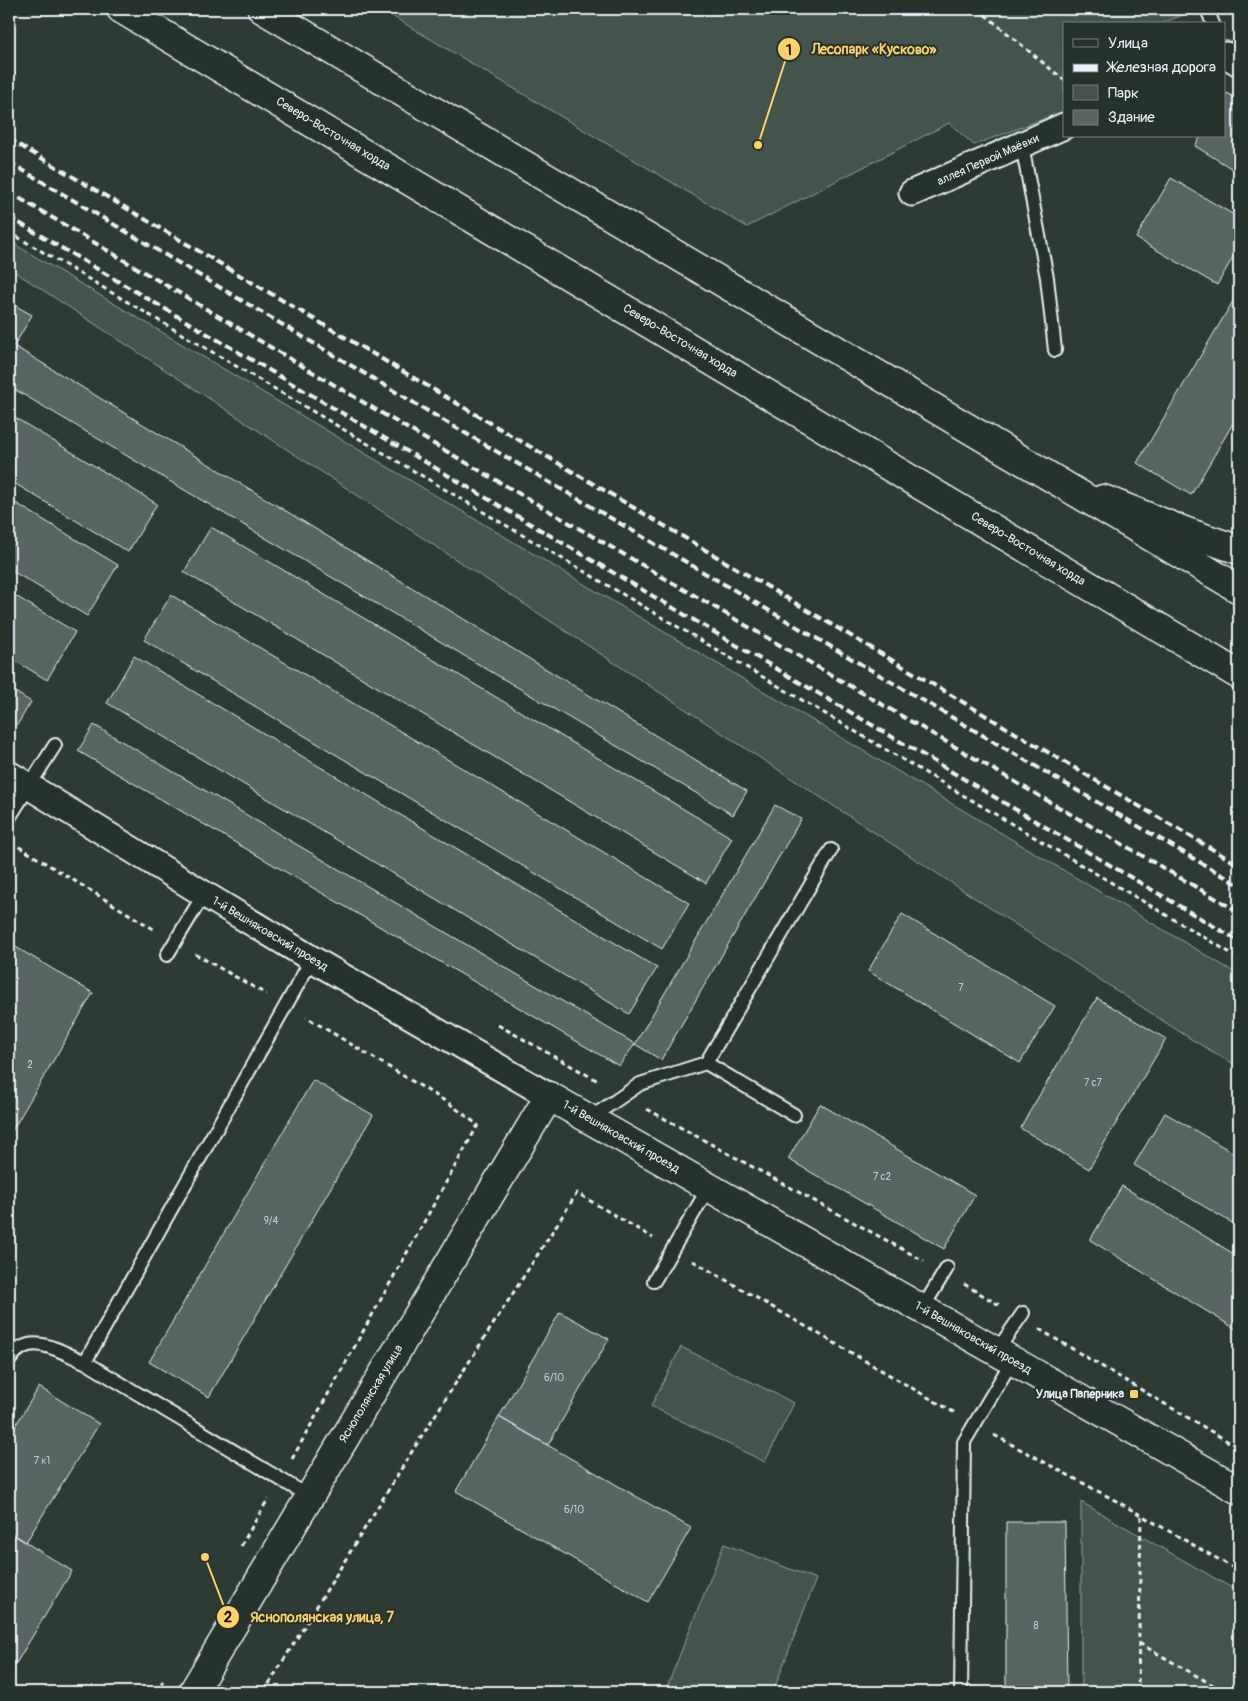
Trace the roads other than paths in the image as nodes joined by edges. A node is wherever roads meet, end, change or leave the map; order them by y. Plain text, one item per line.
1 (121, 9) edge
2 (262, 9) edge
3 (1207, 9) edge
4 (1212, 22) edge
5 (1063, 126) edge
6 (1022, 145) junction
7 (912, 193) dead end
8 (1055, 350) dead end
9 (1054, 480) junction
10 (1239, 550) edge
11 (1239, 589) edge
12 (1239, 675) edge
13 (55, 745) dead end
14 (9, 774) edge
15 (30, 786) junction
16 (9, 818) edge
17 (831, 850) dead end
18 (204, 894) junction
19 (167, 955) dead end
20 (312, 959) junction
21 (706, 1063) junction
22 (549, 1096) junction
23 (794, 1115) dead end
24 (589, 1119) junction
25 (709, 1187) junction
26 (946, 1270) road end
27 (654, 1281) dead end
28 (922, 1310) junction
29 (1021, 1315) road end
30 (1004, 1356) junction
31 (9, 1361) edge
32 (85, 1362) junction
33 (1239, 1490) edge
34 (310, 1497) junction
35 (193, 1692) edge
36 (961, 1692) edge

1 - 12 main road, Северо-Восточная хорда
2 - 9 main road
3 - 4 lane
5 - 6 street, аллея Первой Маёвки
6 - 7 street, аллея Первой Маёвки
6 - 8 lane
9 - 10 main road
9 - 11 main road
13 - 15 lane
14 - 15 street, 1-й Вешняковский проезд
15 - 16 lane
15 - 18 street, 1-й Вешняковский проезд
17 - 21 lane
18 - 19 lane
18 - 20 street, 1-й Вешняковский проезд
20 - 22 street, 1-й Вешняковский проезд
20 - 32 lane
21 - 23 lane
21 - 24 lane
22 - 24 main road, 1-й Вешняковский проезд
22 - 34 main road, Яснополянская улица
24 - 25 main road, 1-й Вешняковский проезд
25 - 27 lane
25 - 28 main road, 1-й Вешняковский проезд
26 - 28 lane
28 - 30 main road, 1-й Вешняковский проезд
29 - 30 lane
30 - 33 main road, 1-й Вешняковский проезд
30 - 36 lane
31 - 32 lane
32 - 34 lane
34 - 35 main road, Яснополянская улица

